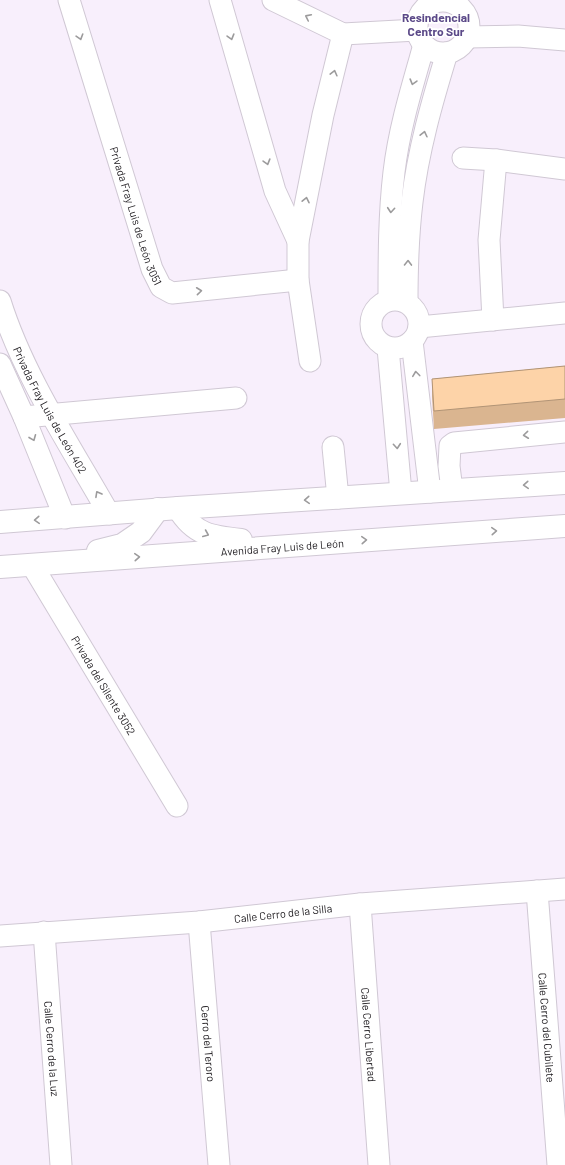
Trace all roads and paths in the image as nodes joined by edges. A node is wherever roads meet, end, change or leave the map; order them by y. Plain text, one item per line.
1 (69, 0) edge
2 (220, 0) edge
3 (273, 0) edge
4 (452, 1) edge
5 (343, 34) junction
6 (420, 37) junction
7 (467, 37) junction
8 (565, 40) edge
9 (447, 53) junction
10 (463, 158) dead end
11 (496, 160) junction
12 (565, 169) edge
13 (298, 241) junction
14 (298, 280) junction
15 (0, 301) edge
16 (398, 301) junction
17 (565, 313) edge
18 (493, 320) junction
19 (415, 334) junction
20 (388, 348) junction
21 (310, 361) dead end
22 (0, 364) edge
23 (236, 398) dead end
24 (52, 413) junction
25 (24, 416) junction
26 (565, 432) edge
27 (333, 447) dead end
28 (565, 483) edge
29 (452, 490) junction
30 (430, 492) junction
31 (401, 494) junction
32 (338, 498) junction
33 (168, 509) junction
34 (109, 514) junction
35 (65, 518) junction
36 (0, 522) edge
37 (560, 525) edge
38 (290, 546) junction
39 (59, 563) junction
40 (32, 565) junction
41 (0, 567) edge
42 (177, 806) dead end
43 (565, 889) edge
44 (537, 891) junction
45 (360, 904) junction
46 (199, 922) junction
47 (44, 932) junction
48 (0, 936) edge
49 (61, 1165) edge
50 (219, 1165) edge
51 (379, 1165) edge
52 (558, 1165) edge

1 -> 14 street, Privada Fray Luis de León 3051
2 -> 13 street
5 -> 3 street
4 - 6 street
4 - 7 street
5 - 6 street
13 -> 5 street
6 - 9 street
6 -> 16 street
7 - 8 street
7 - 9 street
16 -> 9 street
10 - 11 street
11 - 12 street
11 - 18 street
13 - 14 street
14 - 21 street
15 - 24 street, Privada Fray Luis de León 402
16 - 19 street
16 - 20 street
17 - 18 street
18 - 19 street
19 - 20 street
30 -> 19 street
20 -> 31 street
22 - 25 street, Privada Fray Luis de León 402
23 - 24 street
24 - 25 street
34 -> 24 street, Privada Fray Luis de León 402
25 -> 35 street, Privada Fray Luis de León 402
26 -> 29 street
27 - 32 street
28 -> 29 main road
29 - 30 main road
30 - 31 main road
31 - 32 main road
32 -> 33 main road
33 - 34 main road
33 -> 38 main road
33 - 39 main road
34 - 35 main road
35 -> 36 main road
38 -> 37 main road, Avenida Fray Luis de León
39 -> 38 main road, Avenida Fray Luis de León
39 - 40 main road, Avenida Fray Luis de León
40 - 41 main road, Avenida Fray Luis de León
40 - 42 street, Privada del Silente 3052
43 - 44 street, Calle Cerro de la Silla
44 - 45 street, Calle Cerro de la Silla
44 - 52 street, Calle Cerro del Cubilete
45 - 46 street, Calle Cerro de la Silla
45 - 51 street, Calle Cerro Libertad
46 - 47 street, Calle Cerro de la Silla
46 - 50 street, Cerro del Teroro
47 - 48 street, Calle Cerro de la Silla
47 - 49 street, Calle Cerro de la Luz

